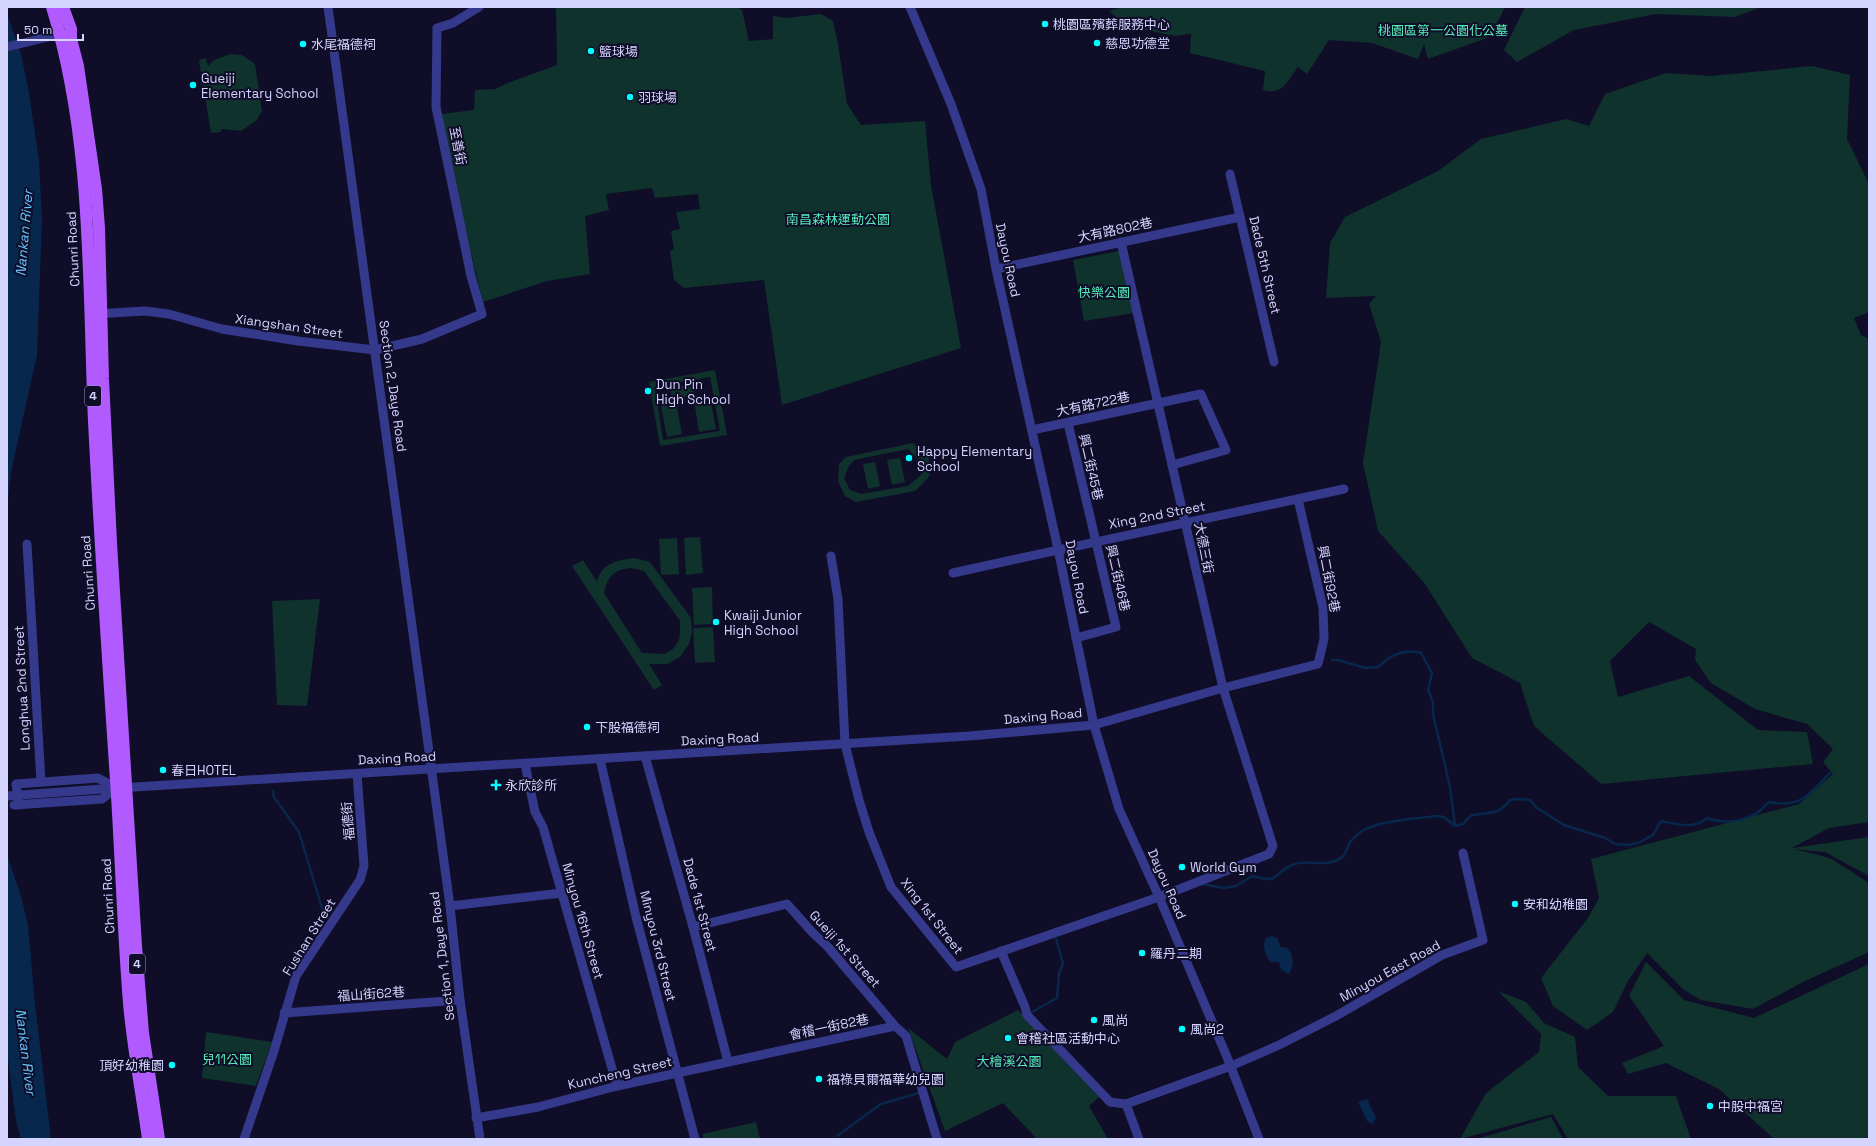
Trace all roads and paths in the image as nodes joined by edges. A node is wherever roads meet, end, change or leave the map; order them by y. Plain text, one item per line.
1 (52, 7) edge
2 (63, 7) edge
3 (328, 7) edge
4 (479, 7) edge
5 (910, 7) edge
6 (65, 31) junction
7 (7, 47) edge
8 (1230, 174) dead end
9 (1240, 217) junction
10 (1121, 242) junction
11 (996, 269) junction
12 (96, 314) junction
13 (482, 314) joint
14 (375, 350) junction
15 (1274, 362) dead end
16 (1159, 403) junction
17 (1068, 423) junction
18 (1032, 430) junction
19 (1172, 466) junction
20 (1344, 489) dead end
21 (1298, 499) junction
22 (1186, 524) junction
23 (1096, 540) junction
24 (27, 544) dead end
25 (1058, 549) junction
26 (831, 556) dead end
27 (953, 573) dead end
28 (1076, 638) junction
29 (1318, 664) joint
30 (1223, 688) junction
31 (1094, 725) junction
32 (845, 744) junction
33 (645, 756) junction
34 (600, 759) junction
35 (526, 764) junction
36 (431, 769) junction
37 (357, 774) junction
38 (41, 782) junction
39 (122, 788) junction
40 (7, 796) edge
41 (1463, 853) dead end
42 (1269, 854) joint
43 (364, 866) joint
44 (562, 893) junction
45 (1159, 897) junction
46 (450, 906) junction
47 (693, 927) junction
48 (1001, 951) junction
49 (460, 1000) junction
50 (284, 1013) junction
51 (895, 1026) junction
52 (770, 1053) joint
53 (728, 1062) junction
54 (1231, 1066) junction
55 (676, 1073) junction
56 (617, 1086) junction
57 (142, 1100) junction
58 (1126, 1104) junction
59 (476, 1118) junction
60 (142, 1139) edge
61 (148, 1139) edge
62 (159, 1139) edge
63 (244, 1139) edge
64 (480, 1139) edge
65 (695, 1139) edge
66 (937, 1139) edge
67 (1139, 1139) edge
68 (1259, 1139) edge

1 - 6 main road, Chunri Road / 4
2 - 6 main road, Chunri Road / 4
3 - 14 street, Section 2, Daye Road
4 - 13 street, 至善街
5 - 11 street, Dayou Road
6 - 7 street
6 - 12 main road, Chunri Road / 4
8 - 9 street, Dade 5th Street
9 - 10 street, 大有路802巷
9 - 15 street, Dade 5th Street
10 - 11 street, 大有路802巷
10 - 16 street, 大德三街
11 - 18 street, Dayou Road
12 - 14 street, Xiangshan Street
12 - 39 main road, Chunri Road / 4
13 - 14 street, Xiangshan Street
14 - 36 street, Section 2, Daye Road
16 - 17 street, 大有路722巷
16 - 19 street, 大德三街
16 - 19 street, 大有路722巷
17 - 18 street, 大有路722巷
17 - 23 street, 興二街45巷
18 - 25 street, Dayou Road
19 - 22 street, 大德三街
20 - 21 street, Xing 2nd Street
21 - 22 street, Xing 2nd Street
21 - 29 street, 興二街92巷
22 - 23 street, Xing 2nd Street
22 - 30 street, 大德三街
23 - 25 street, Xing 2nd Street
23 - 28 street, 興二街46巷
24 - 38 street, Longhua 2nd Street
25 - 27 street, Xing 2nd Street
25 - 28 street, Dayou Road
26 - 32 street, Xing 1st Street
28 - 31 street, Dayou Road
29 - 30 street, Daxing Road
30 - 31 street, Daxing Road
30 - 42 street, 大德三街
31 - 32 street, Daxing Road
31 - 45 street, Dayou Road
32 - 33 street, Daxing Road
32 - 48 street, Xing 1st Street
33 - 34 street, Daxing Road
33 - 47 street, Dade 1st Street
34 - 35 street, Daxing Road
34 - 55 street, Minyou 3rd Street
35 - 36 street, Daxing Road
35 - 44 street, Minyou 16th Street
36 - 37 street, Daxing Road
36 - 46 street, Section 1, Daye Road
37 - 39 street, Daxing Road
37 - 43 street, 福德街
38 - 39 street
38 - 39 street
39 - 40 street, Daxing Road, bridge
39 - 57 main road, Chunri Road / 4
39 - 62 main road, Chunri Road / 4
41 - 54 street, Minyou East Road
42 - 45 street, Xing 1st Street
43 - 50 street, Fushan Street
44 - 46 street
44 - 56 street, Minyou 16th Street
45 - 48 street, Xing 1st Street
45 - 54 street, Dayou Road
46 - 49 street, Section 1, Daye Road
47 - 51 street, Gueiji 1st Street
47 - 53 street, Dade 1st Street
48 - 58 street
49 - 50 street, 福山街62巷
49 - 59 street, Section 1, Daye Road
50 - 63 street, Fushan Street
51 - 52 street, 會稽一街82巷
51 - 66 street, Gueiji 1st Street
52 - 53 street, Kuncheng Street
53 - 55 street, Kuncheng Street
54 - 58 street
54 - 68 street, Dayou Road
55 - 56 street, Kuncheng Street
55 - 65 street, Minyou 3rd Street
56 - 59 street, Kuncheng Street
57 - 60 street
57 - 61 main road, Chunri Road / 4
58 - 67 street
59 - 64 street, Section 1, Daye Road

